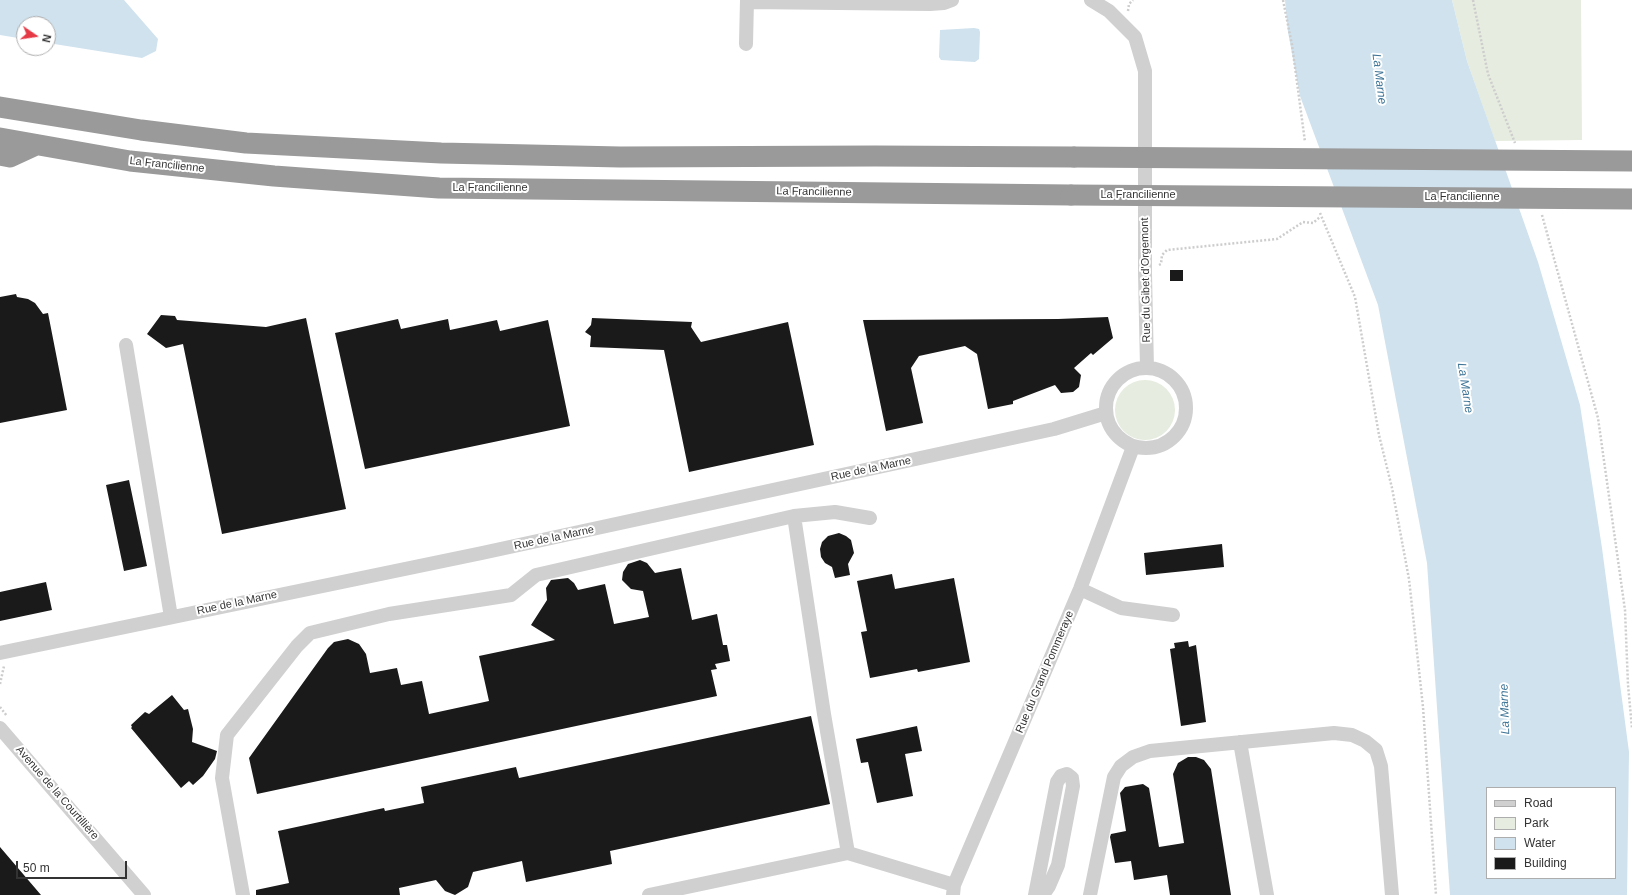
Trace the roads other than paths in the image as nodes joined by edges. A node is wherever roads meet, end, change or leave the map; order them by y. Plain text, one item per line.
1 (952, 0) edge
2 (1091, 0) edge
3 (747, 1) edge
4 (746, 44) dead end
5 (0, 107) edge
6 (0, 138) edge
7 (36, 144) junction
8 (0, 155) edge
9 (1632, 161) edge
10 (1632, 198) edge
11 (126, 345) dead end
12 (1147, 368) junction
13 (1106, 413) junction
14 (1133, 447) junction
15 (794, 516) junction
16 (870, 518) dead end
17 (1080, 589) junction
18 (1173, 615) dead end
19 (171, 617) junction
20 (0, 653) edge
21 (0, 728) edge
22 (1240, 742) junction
23 (848, 853) junction
24 (708, 889) edge
25 (954, 890) edge
26 (144, 895) edge
27 (244, 895) edge
28 (649, 895) edge
29 (1035, 895) edge
30 (1043, 895) edge
31 (1090, 895) edge
32 (1266, 895) edge
33 (1392, 895) edge

1 - 3 street
2 - 12 street, Rue du Gibet d'Orgemont
3 - 4 street
5 - 9 highway, bridge
6 - 7 highway, La Francilienne
7 - 8 highway
7 - 10 highway, La Francilienne, bridge
11 - 19 street
12 - 13 street
12 - 14 street
13 - 14 street
13 - 19 street, Rue de la Marne
14 - 17 street, Rue du Grand Pommeraye
15 - 16 street
15 - 23 street
15 - 27 street
17 - 18 street
17 - 25 street, Rue du Grand Pommeraye
19 - 20 street, Rue de la Marne
21 - 26 street, Avenue de la Courtillière
22 - 31 street
22 - 32 street
22 - 33 street
23 - 24 street
23 - 25 street
24 - 28 street
29 - 30 street

